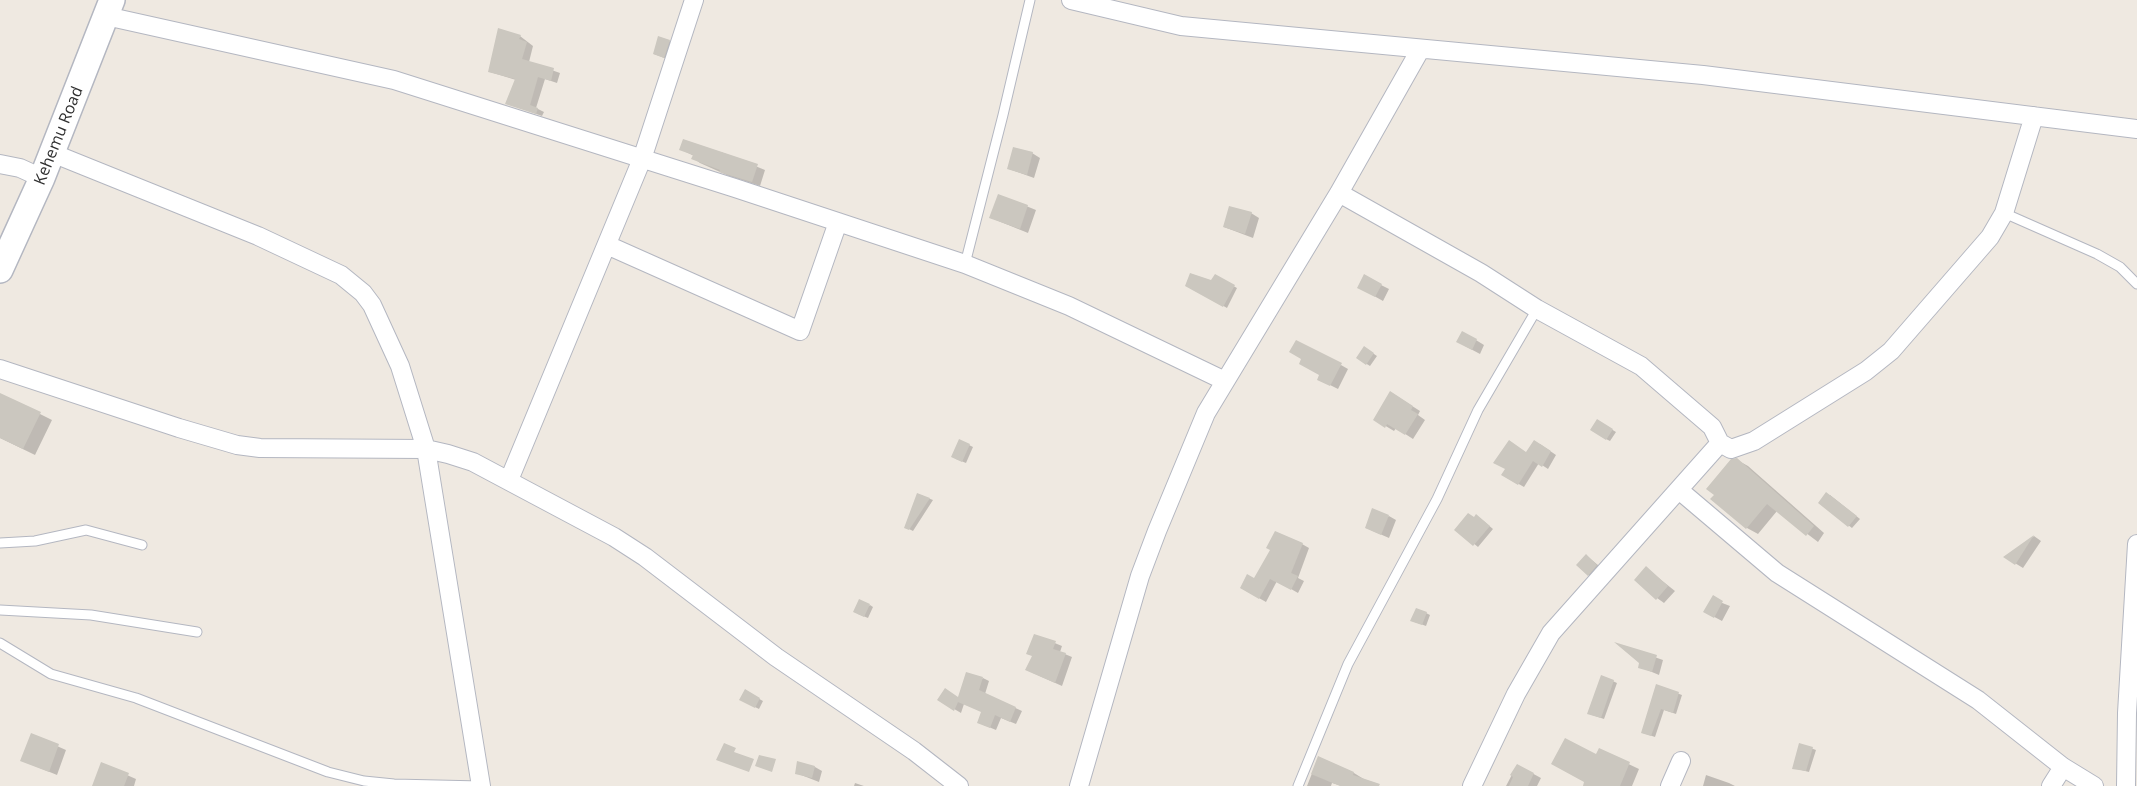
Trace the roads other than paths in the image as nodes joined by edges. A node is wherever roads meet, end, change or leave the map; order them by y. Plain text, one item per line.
1 (694, 0) edge
2 (1030, 0) edge
3 (1071, 0) edge
4 (109, 8) edge
5 (1420, 50) junction
6 (2034, 116) junction
7 (2137, 129) edge
8 (52, 153) junction
9 (642, 159) junction
10 (0, 164) edge
11 (42, 178) junction
12 (1339, 193) junction
13 (2004, 213) junction
14 (838, 222) junction
15 (607, 245) junction
16 (965, 264) junction
17 (0, 270) edge
18 (2137, 284) edge
19 (1537, 308) junction
20 (0, 369) edge
21 (1225, 381) junction
22 (1720, 444) junction
23 (426, 450) junction
24 (509, 480) junction
25 (1679, 490) junction
26 (0, 543) edge
27 (2137, 544) edge
28 (142, 546) dead end
29 (0, 610) edge
30 (197, 632) dead end
31 (0, 643) edge
32 (1681, 761) dead end
33 (2063, 767) junction
34 (481, 786) edge
35 (960, 786) edge
36 (1079, 786) edge
37 (1298, 786) edge
38 (1472, 786) edge
39 (1670, 786) edge
40 (2051, 786) edge
41 (2094, 786) edge
42 (2126, 786) edge

1 - 9 street
2 - 16 lane
3 - 5 street
4 - 8 street, Kehemu Road
4 - 9 street
5 - 6 street
5 - 12 street
6 - 7 street
6 - 13 street
8 - 11 street, Kehemu Road
8 - 23 street
9 - 14 street
9 - 15 street
10 - 11 street
11 - 17 street, Kehemu Road
12 - 19 street
12 - 21 street
13 - 18 lane
13 - 22 street
14 - 15 street
14 - 16 street
15 - 24 street
16 - 21 street
19 - 22 street
19 - 37 lane
20 - 23 street
21 - 36 street
22 - 25 street
23 - 24 street
23 - 34 street
24 - 35 street
25 - 33 street
25 - 38 street
26 - 28 lane
27 - 42 street
29 - 30 lane
31 - 34 lane
32 - 39 street
33 - 40 street
33 - 41 street

